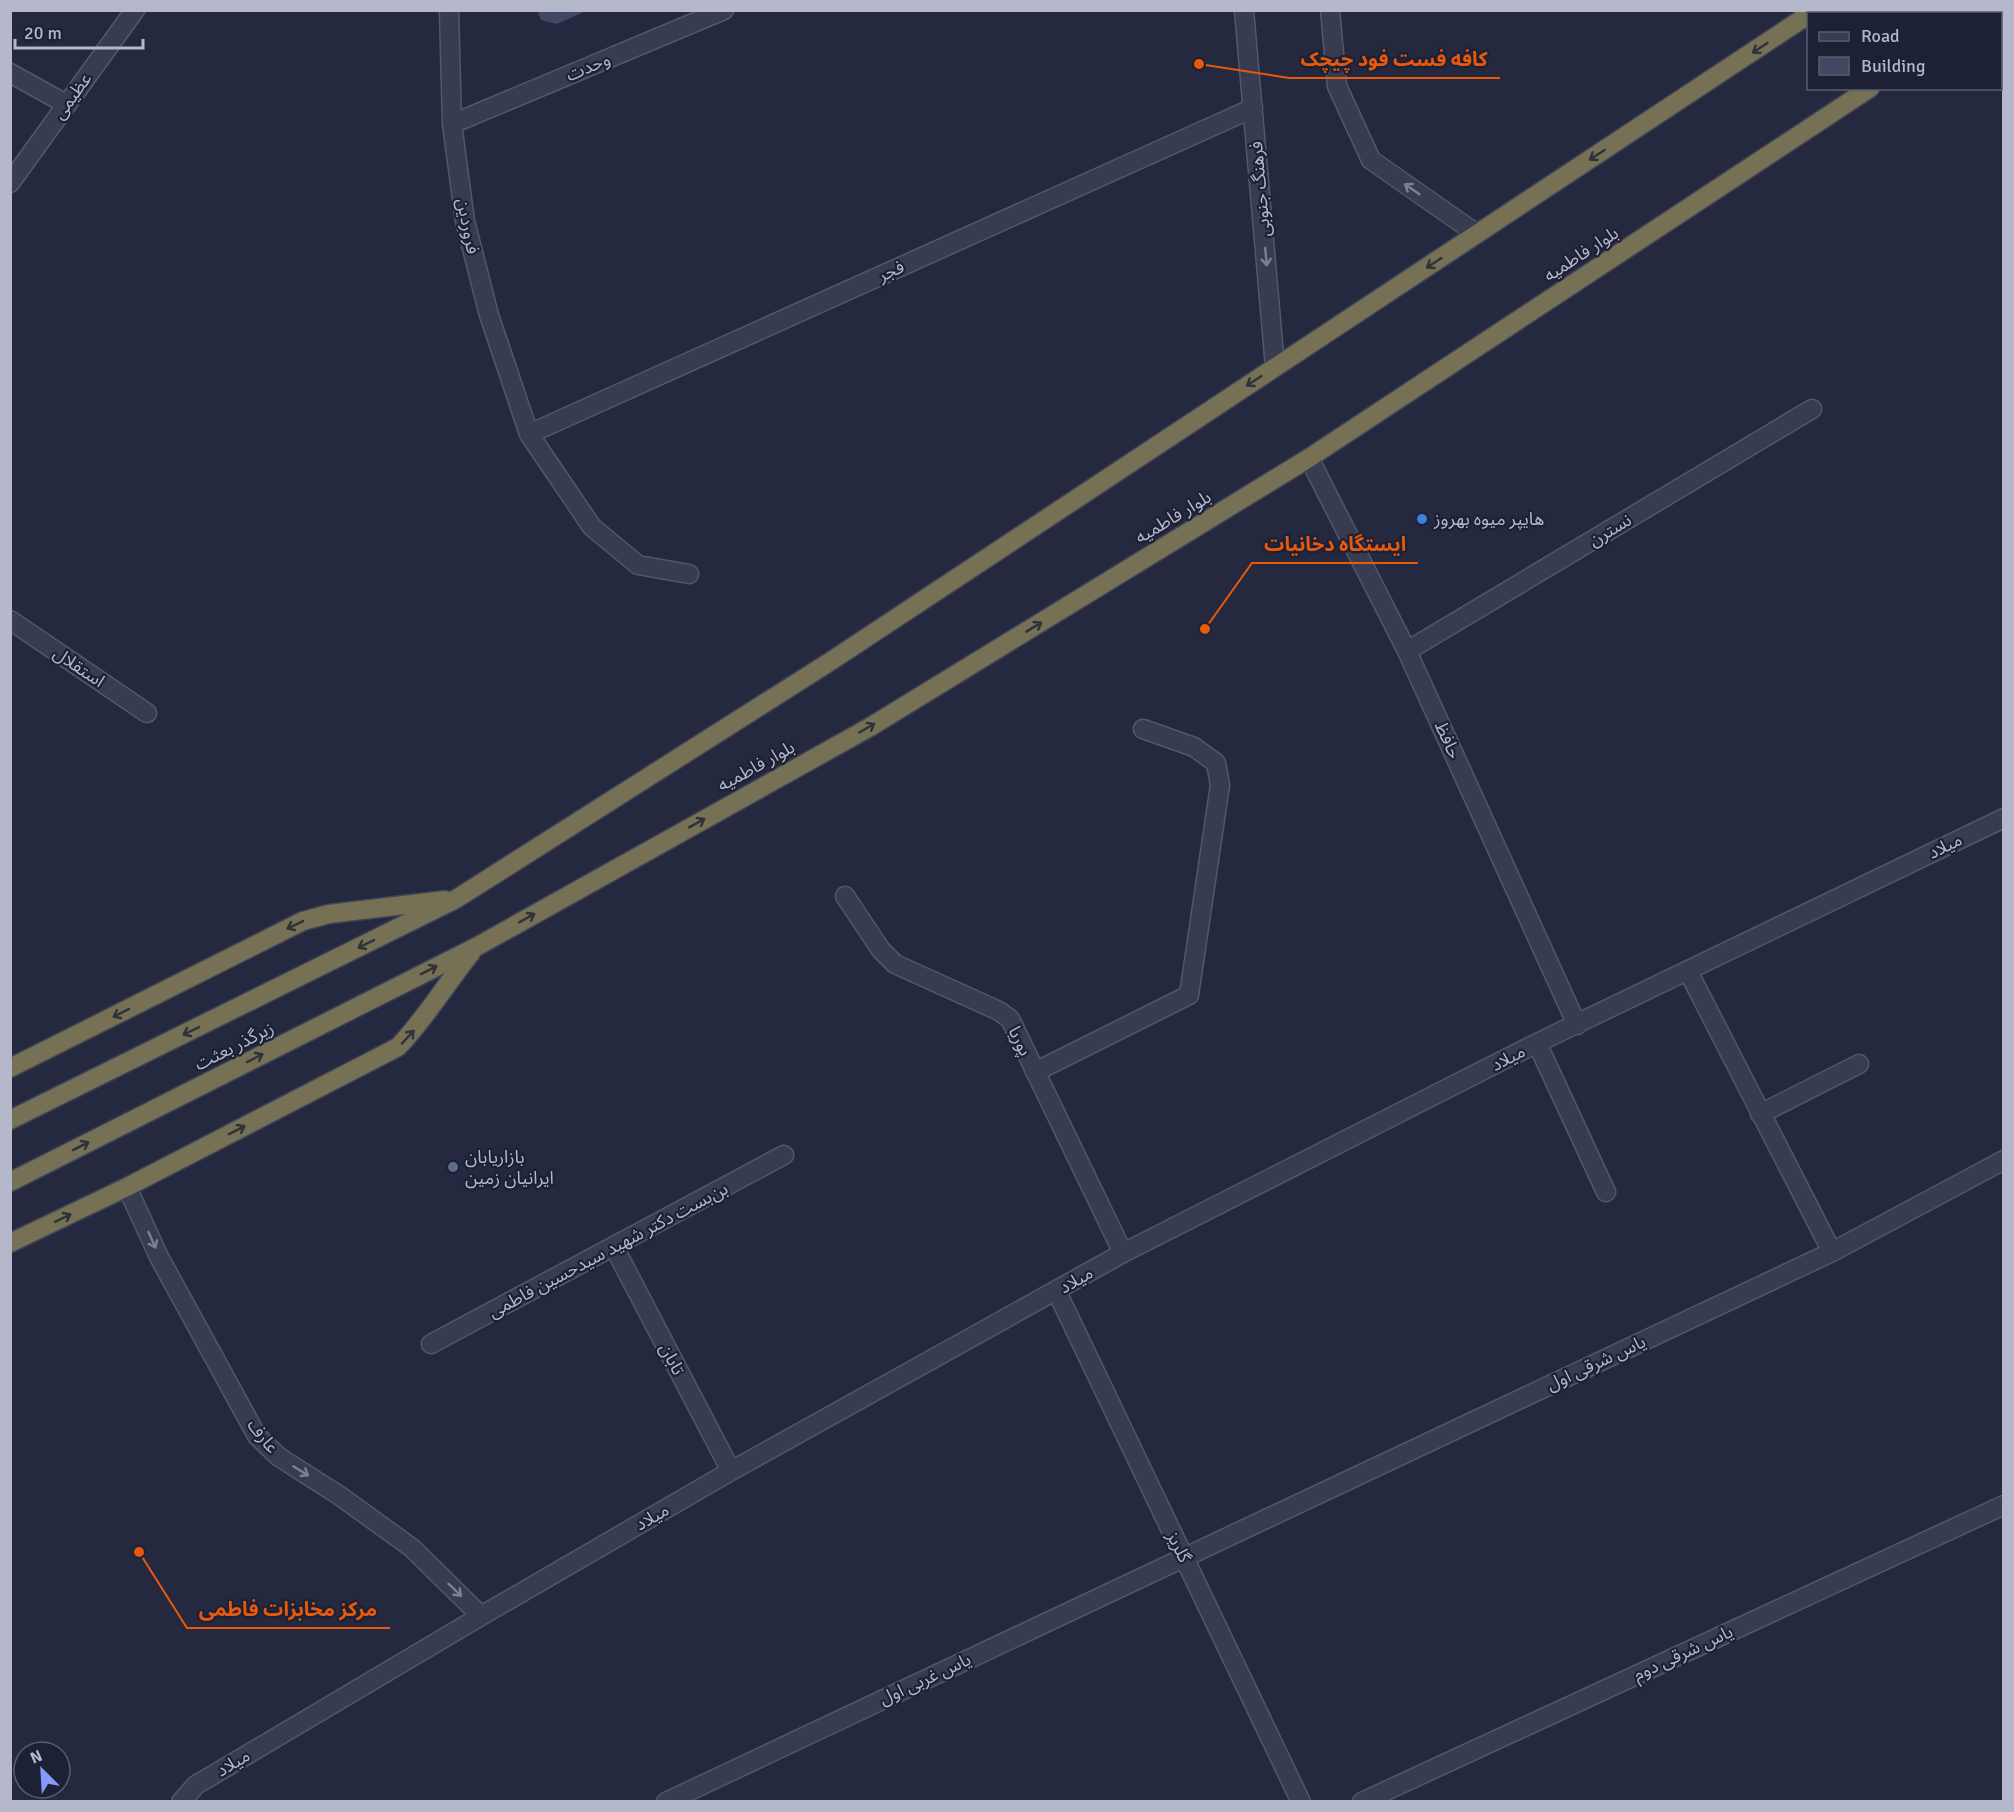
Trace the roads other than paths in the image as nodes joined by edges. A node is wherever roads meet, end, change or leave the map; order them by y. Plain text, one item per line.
1 (135, 10) edge
2 (449, 10) edge
3 (724, 10) edge
4 (1244, 10) edge
5 (1330, 10) edge
6 (1807, 16) edge
7 (10, 73) edge
8 (1867, 90) edge
9 (66, 104) junction
10 (1253, 108) junction
11 (452, 124) junction
12 (10, 183) edge
13 (1477, 234) junction
14 (1275, 367) junction
15 (1812, 409) dead end
16 (529, 434) junction
17 (1310, 458) junction
18 (689, 574) dead end
19 (10, 620) edge
20 (1407, 651) junction
21 (147, 713) dead end
22 (1143, 729) dead end
23 (2004, 818) edge
24 (845, 896) dead end
25 (456, 899) junction
26 (476, 947) junction
27 (1688, 971) junction
28 (1577, 1025) junction
29 (1537, 1043) junction
30 (1859, 1064) dead end
31 (10, 1068) edge
32 (1035, 1072) junction
33 (1760, 1114) junction
34 (10, 1120) edge
35 (784, 1155) dead end
36 (2004, 1160) edge
37 (10, 1182) edge
38 (127, 1187) junction
39 (1606, 1192) dead end
40 (10, 1243) edge
41 (614, 1247) junction
42 (1832, 1252) junction
43 (1124, 1253) junction
44 (1057, 1292) junction
45 (431, 1344) dead end
46 (731, 1471) junction
47 (2004, 1505) edge
48 (1184, 1557) junction
49 (481, 1616) junction
50 (182, 1802) edge
51 (666, 1802) edge
52 (1301, 1802) edge
53 (1362, 1802) edge

1 - 9 street, عظیمی
2 - 11 street, فروردین
3 - 11 street, وحدت
4 - 10 street, فرهنگ جنوبی
13 -> 5 street
6 -> 13 highway
7 - 9 street
8 - 17 highway, بلوار فاطمیه
9 - 12 street, عظیمی
10 -> 14 street, فرهنگ جنوبی
10 - 16 street, فجر
11 - 16 street, فروردین
13 -> 14 highway
14 -> 25 highway
15 - 20 street, نسترن
16 - 18 street, فروردین
17 - 20 street, حافظ
26 -> 17 highway, بلوار فاطمیه
19 - 21 street, استقلال
20 - 28 street, حافظ
22 - 32 street
23 - 27 street, میلاد
24 - 32 street, پوریا
25 -> 31 highway
25 -> 34 highway, زیرگذر بعثت
37 -> 26 highway, زیرگذر بعثت
38 -> 26 highway
27 - 28 street, میلاد
27 - 33 street
28 - 29 street, میلاد
29 - 39 street
29 - 43 street, میلاد
30 - 33 street
32 - 43 street, پوریا
33 - 42 street
35 - 41 street, بن‌بست دکتر شهید سیدحسین فاطمی
36 - 42 street, یاس شرقی اول
40 -> 38 highway
38 -> 49 street, عارف
41 - 45 street, بن‌بست دکتر شهید سیدحسین فاطمی
41 - 46 street, تابان
42 - 48 street, یاس شرقی اول
43 - 44 street, میلاد
44 - 46 street, میلاد
44 - 48 street, گلریز
46 - 49 street, میلاد
47 - 53 street, یاس شرقی دوم
48 - 51 street, یاس غربی اول
48 - 52 street, گلریز
49 - 50 street, میلاد

